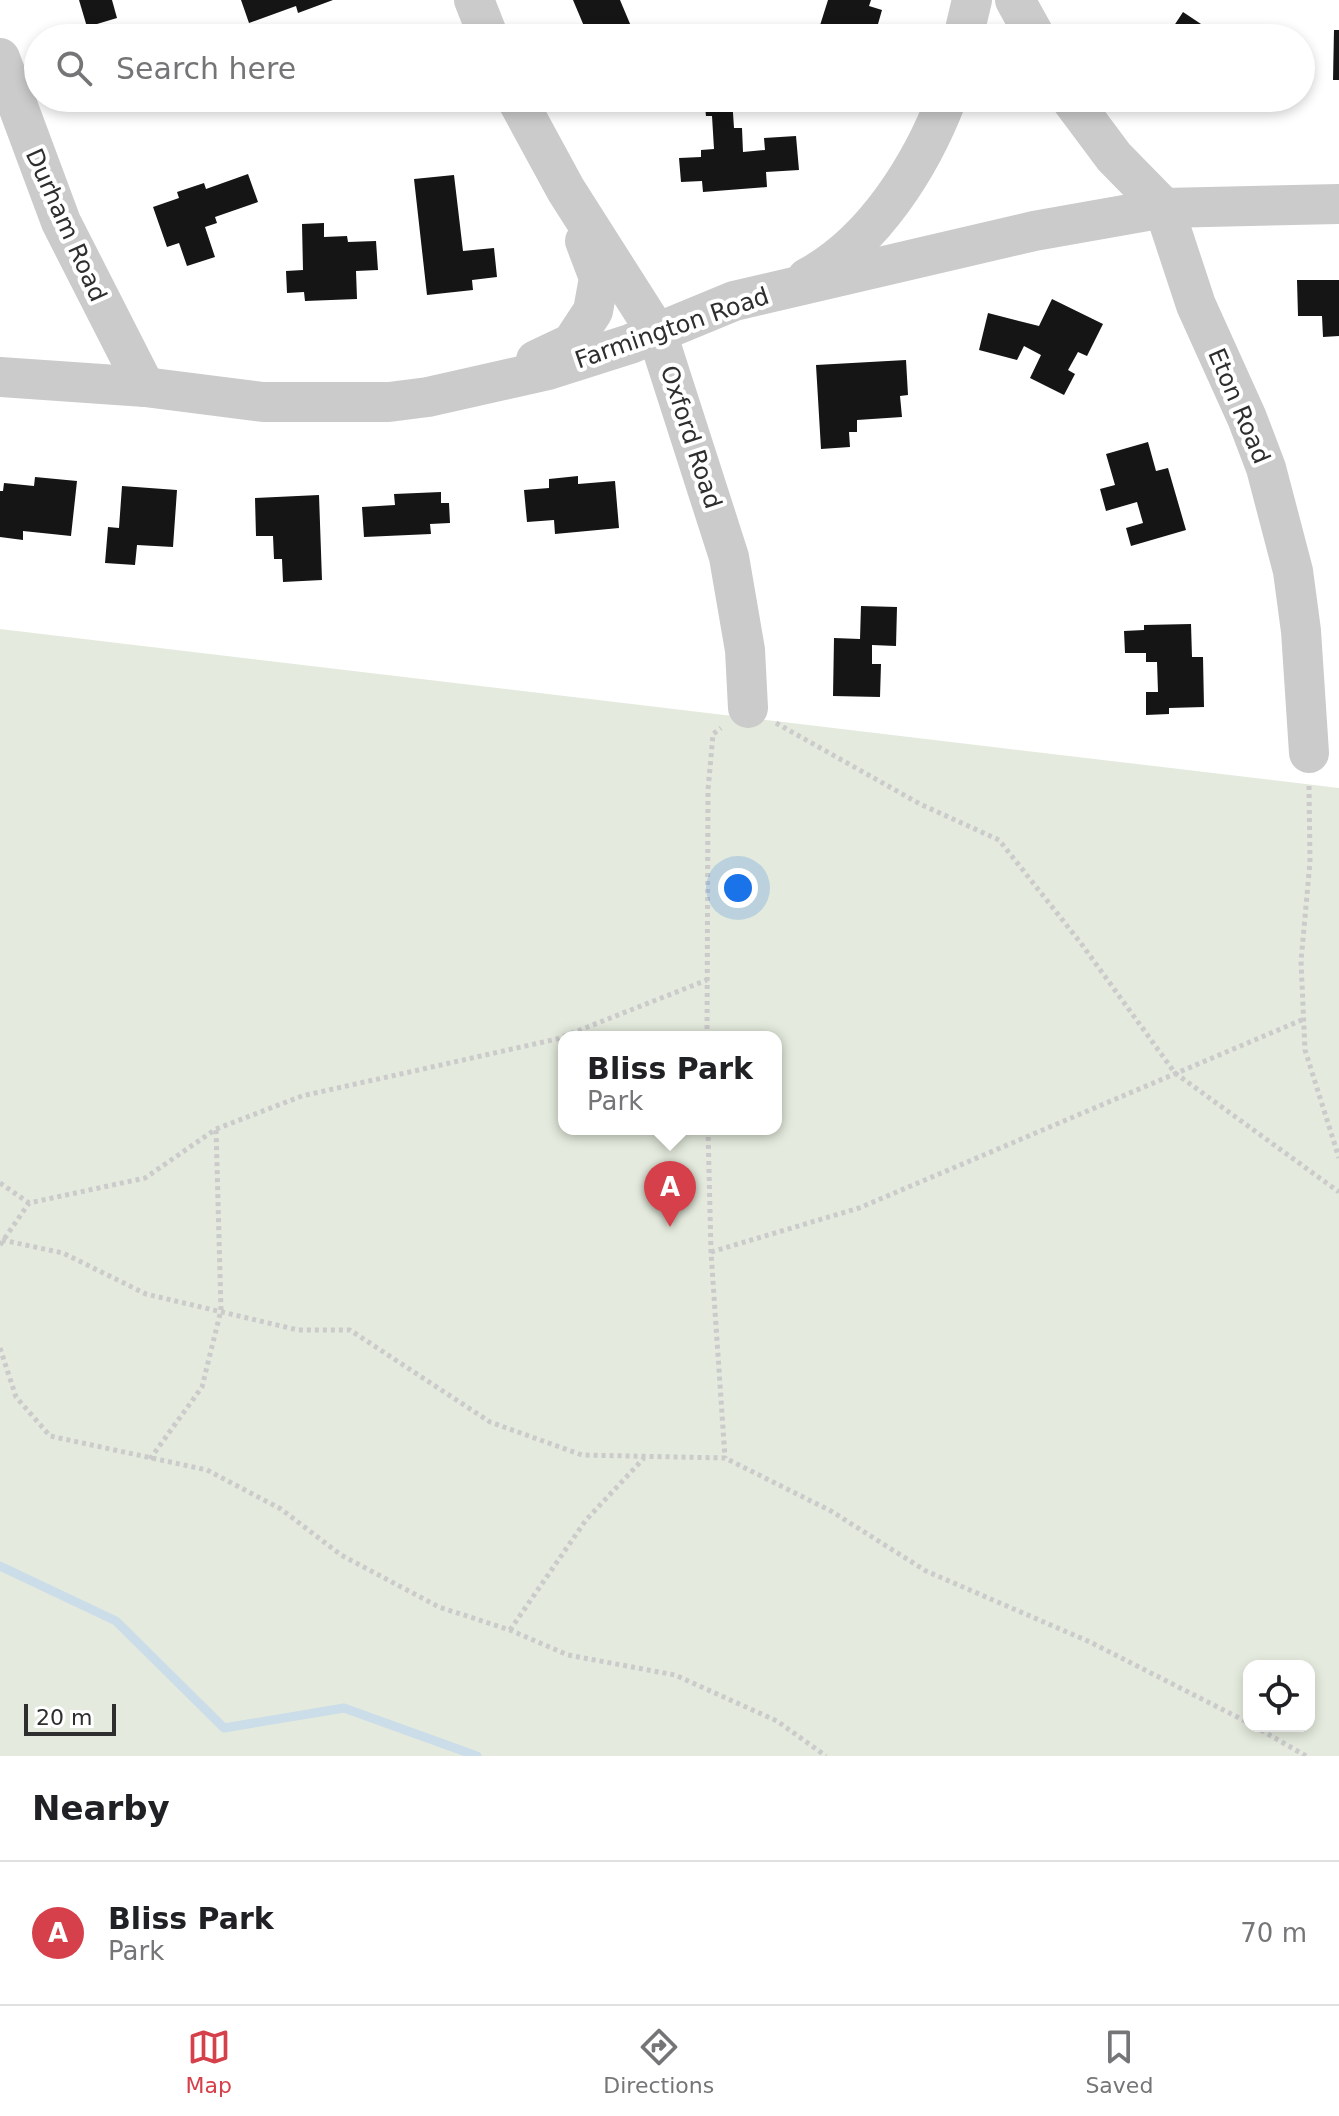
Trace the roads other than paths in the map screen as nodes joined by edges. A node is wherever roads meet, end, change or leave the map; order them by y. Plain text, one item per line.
1 (474, 0) edge
2 (972, 0) edge
3 (1015, 0) edge
4 (483, 24) edge
5 (966, 24) edge
6 (1028, 24) edge
7 (0, 58) edge
8 (524, 112) edge
9 (940, 112) edge
10 (1080, 112) edge
11 (566, 190) junction
12 (1339, 204) edge
13 (1164, 208) junction
14 (793, 285) junction
15 (657, 333) junction
16 (0, 377) edge
17 (494, 383) junction
18 (145, 387) junction
19 (748, 708) road end
20 (1309, 753) road end

1 - 4 street
2 - 5 street
3 - 6 street
7 - 18 street, Durham Road
8 - 11 street, Oxford Road
9 - 14 street
10 - 13 street, Eton Road
11 - 15 street, Oxford Road
11 - 17 street, Oxford Road
12 - 13 street, Farmington Road
13 - 14 street, Farmington Road
13 - 20 street, Eton Road
14 - 15 street, Farmington Road
15 - 17 street, Farmington Road
15 - 19 street, Oxford Road
16 - 18 street, Farmington Road
17 - 18 street, Farmington Road

